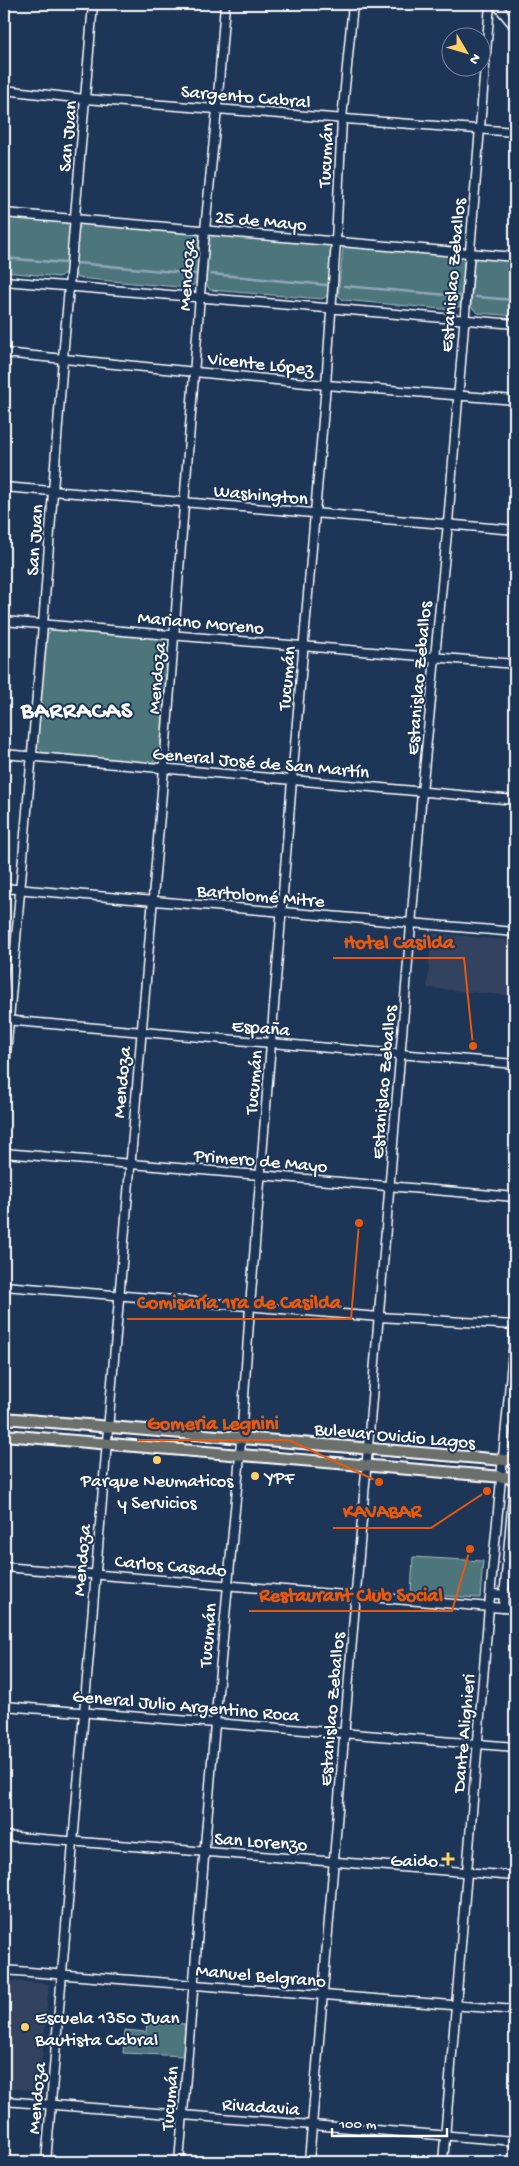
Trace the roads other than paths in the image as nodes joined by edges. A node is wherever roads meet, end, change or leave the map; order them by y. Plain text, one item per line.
1 (93, 4) edge
2 (225, 4) edge
3 (353, 4) edge
4 (490, 4) edge
5 (496, 4) edge
6 (515, 27) edge
7 (4, 90) edge
8 (85, 99) junction
9 (217, 109) junction
10 (342, 119) junction
11 (479, 128) junction
12 (515, 132) edge
13 (4, 213) edge
14 (75, 219) junction
15 (205, 230) junction
16 (336, 241) junction
17 (469, 253) junction
18 (515, 257) edge
19 (4, 281) edge
20 (70, 286) junction
21 (200, 297) junction
22 (330, 308) junction
23 (464, 320) junction
24 (515, 324) edge
25 (4, 354) edge
26 (63, 358) junction
27 (195, 372) junction
28 (326, 385) junction
29 (457, 395) junction
30 (515, 400) edge
31 (4, 487) edge
32 (53, 491) junction
33 (184, 502) junction
34 (315, 514) junction
35 (448, 523) junction
36 (515, 530) edge
37 (4, 621) edge
38 (43, 625) junction
39 (175, 634) junction
40 (304, 648) junction
41 (435, 657) junction
42 (515, 664) edge
43 (4, 754) edge
44 (32, 755) junction
45 (164, 768) junction
46 (292, 780) junction
47 (422, 792) junction
48 (515, 800) edge
49 (4, 888) edge
50 (19, 890) junction
51 (151, 901) junction
52 (282, 912) junction
53 (411, 923) junction
54 (515, 932) edge
55 (6, 1021) edge
56 (140, 1032) junction
57 (272, 1044) junction
58 (400, 1054) junction
59 (515, 1064) edge
60 (4, 1078) edge
61 (4, 1153) edge
62 (129, 1164) junction
63 (260, 1176) junction
64 (390, 1186) junction
65 (515, 1197) edge
66 (4, 1286) edge
67 (118, 1295) junction
68 (250, 1307) junction
69 (515, 1307) edge
70 (379, 1317) junction
71 (515, 1325) edge
72 (515, 1340) edge
73 (4, 1418) edge
74 (107, 1427) junction
75 (4, 1435) edge
76 (241, 1438) junction
77 (106, 1444) junction
78 (368, 1449) junction
79 (240, 1456) junction
80 (503, 1460) junction
81 (515, 1461) edge
82 (367, 1466) junction
83 (501, 1477) junction
84 (515, 1477) edge
85 (4, 1566) edge
86 (96, 1573) junction
87 (227, 1586) junction
88 (491, 1594) junction
89 (505, 1594) junction
90 (515, 1595) edge
91 (357, 1597) junction
92 (490, 1606) junction
93 (503, 1608) junction
94 (515, 1609) edge
95 (4, 1706) edge
96 (83, 1712) junction
97 (215, 1724) junction
98 (344, 1734) junction
99 (478, 1745) junction
100 (515, 1747) edge
101 (4, 1836) edge
102 (72, 1842) junction
103 (204, 1853) junction
104 (334, 1862) junction
105 (467, 1873) junction
106 (515, 1876) edge
107 (4, 1970) edge
108 (62, 1975) junction
109 (194, 1985) junction
110 (322, 1995) junction
111 (456, 2006) junction
112 (515, 2010) edge
113 (4, 2101) edge
114 (50, 2105) junction
115 (183, 2115) junction
116 (312, 2125) junction
117 (445, 2136) junction
118 (515, 2141) edge
119 (46, 2162) edge
120 (179, 2162) edge
121 (309, 2162) edge
122 (443, 2162) edge

1 - 8 street, San Juan
2 - 9 street, Mendoza
3 - 10 street, Tucumán
4 - 11 street, Estanislao Zeballos
5 - 6 street
7 - 8 street, Sargento Cabral
8 - 9 street, Sargento Cabral
8 - 14 street, San Juan
9 - 10 street, Sargento Cabral
9 - 15 street, Mendoza
10 - 11 street, Sargento Cabral
10 - 16 street, Tucumán
11 - 12 street, Sargento Cabral
11 - 17 street, Estanislao Zeballos
13 - 14 street, 25 de Mayo
14 - 15 street, 25 de Mayo
14 - 20 street, San Juan
15 - 16 street, 25 de Mayo
15 - 21 street, Mendoza
16 - 17 street, 25 de Mayo
16 - 22 street, Tucumán
17 - 18 street, 25 de Mayo
17 - 23 street, Estanislao Zeballos
19 - 20 street
20 - 21 street
20 - 26 street, San Juan
21 - 22 street
21 - 27 street, Mendoza
22 - 23 street
22 - 28 street, Tucumán
23 - 24 street
23 - 29 street, Estanislao Zeballos
25 - 26 street, Vicente López
26 - 27 street, Vicente López
26 - 32 street, San Juan
27 - 28 street, Vicente López
27 - 33 street, Mendoza
28 - 29 street, Vicente López
28 - 34 street, Tucumán
29 - 30 street, Vicente López
29 - 35 street, Estanislao Zeballos
31 - 32 street, Washington
32 - 33 street, Washington
32 - 38 street, San Juan
33 - 34 street, Washington
33 - 39 street, Mendoza
34 - 35 street, Washington
34 - 40 street, Tucumán
35 - 36 street, Washington
35 - 41 street, Estanislao Zeballos
37 - 38 street, Mariano Moreno
38 - 39 street, Mariano Moreno
38 - 44 street, San Juan
39 - 40 street, Mariano Moreno
39 - 45 street, Mendoza
40 - 41 street, Mariano Moreno
40 - 46 street, Tucumán
41 - 42 street, Mariano Moreno
41 - 47 street, Estanislao Zeballos
43 - 44 street, General José de San Martín
44 - 45 street, General José de San Martín
44 - 50 street, San Juan
45 - 46 street, General José de San Martín
45 - 51 street, Mendoza
46 - 47 street, General José de San Martín
46 - 52 street, Tucumán
47 - 48 street, General José de San Martín
47 - 53 street, Estanislao Zeballos
49 - 50 street, Bartolomé Mitre
50 - 51 street, Bartolomé Mitre
50 - 55 street, San Juan
51 - 52 street, Bartolomé Mitre
51 - 56 street, Mendoza
52 - 53 street, Bartolomé Mitre
52 - 57 street, Tucumán
53 - 54 street, Bartolomé Mitre
53 - 58 street, Estanislao Zeballos
55 - 56 street, España
55 - 60 street, San Juan
56 - 57 street, España
56 - 62 street, Mendoza
57 - 58 street, España
57 - 63 street, Tucumán
58 - 59 street, España
58 - 64 street, Estanislao Zeballos
61 - 62 street, Primero de Mayo
62 - 63 street, Primero de Mayo
62 - 67 street, Mendoza
63 - 64 street, Primero de Mayo
63 - 68 street, Tucumán
64 - 65 street, Primero de Mayo
64 - 70 street, Estanislao Zeballos
66 - 67 street
67 - 68 street
67 - 74 street, Mendoza
68 - 70 street
68 - 76 street, Tucumán
69 - 71 street, Dante Alighieri
70 - 71 street
70 - 78 street, Estanislao Zeballos
71 - 72 street, Dante Alighieri
72 - 80 street, Dante Alighieri
73 - 74 main road, Bulevar Ovidio Lagos
74 - 76 main road, Bulevar Ovidio Lagos
74 - 77 street, Mendoza
75 - 77 main road, Bulevar Ovidio Lagos
76 - 78 main road, Bulevar Ovidio Lagos
76 - 79 street, Tucumán
77 - 79 main road, Bulevar Ovidio Lagos
77 - 86 street, Mendoza
78 - 80 main road, Bulevar Ovidio Lagos
78 - 82 street, Estanislao Zeballos
79 - 82 main road, Bulevar Ovidio Lagos
79 - 87 street, Tucumán
80 - 81 main road, Bulevar Ovidio Lagos
80 - 83 street, Dante Alighieri
82 - 83 main road, Bulevar Ovidio Lagos
82 - 91 street, Estanislao Zeballos
83 - 84 main road, Bulevar Ovidio Lagos
83 - 88 street, Dante Alighieri
84 - 89 street
85 - 86 street, Carlos Casado
86 - 87 street, Carlos Casado
86 - 96 street, Mendoza
87 - 91 street, Carlos Casado
87 - 97 street, Tucumán
88 - 89 street
88 - 92 street, Dante Alighieri
89 - 90 street
89 - 93 street
91 - 92 street, Carlos Casado
91 - 98 street, Estanislao Zeballos
92 - 93 street, Carlos Casado
92 - 99 street, Dante Alighieri
93 - 94 street, Carlos Casado
95 - 96 street, General Julio Argentino Roca
96 - 97 street, General Julio Argentino Roca
96 - 102 street, Mendoza
97 - 98 street, General Julio Argentino Roca
97 - 103 street, Tucumán
98 - 99 street, General Julio Argentino Roca
98 - 104 street, Estanislao Zeballos
99 - 100 street, General Julio Argentino Roca
99 - 105 street, Dante Alighieri
101 - 102 street, San Lorenzo
102 - 103 street, San Lorenzo
102 - 108 street, Mendoza
103 - 104 street, San Lorenzo
103 - 109 street, Tucumán
104 - 105 street, San Lorenzo
104 - 110 street, Estanislao Zeballos
105 - 106 street, San Lorenzo
105 - 111 street, Dante Alighieri
107 - 108 street, Manuel Belgrano
108 - 109 street, Manuel Belgrano
108 - 114 street, Mendoza
109 - 110 street, Manuel Belgrano
109 - 115 street, Tucumán
110 - 111 street, Manuel Belgrano
110 - 116 street, Estanislao Zeballos
111 - 112 street, Manuel Belgrano
111 - 117 street, Dante Alighieri
113 - 114 street, Rivadavia
114 - 115 street, Rivadavia
114 - 119 street, Mendoza
115 - 116 street, Rivadavia
115 - 120 street, Tucumán
116 - 117 street, Rivadavia
116 - 121 street, Estanislao Zeballos
117 - 118 street, Rivadavia
117 - 122 street, Dante Alighieri

